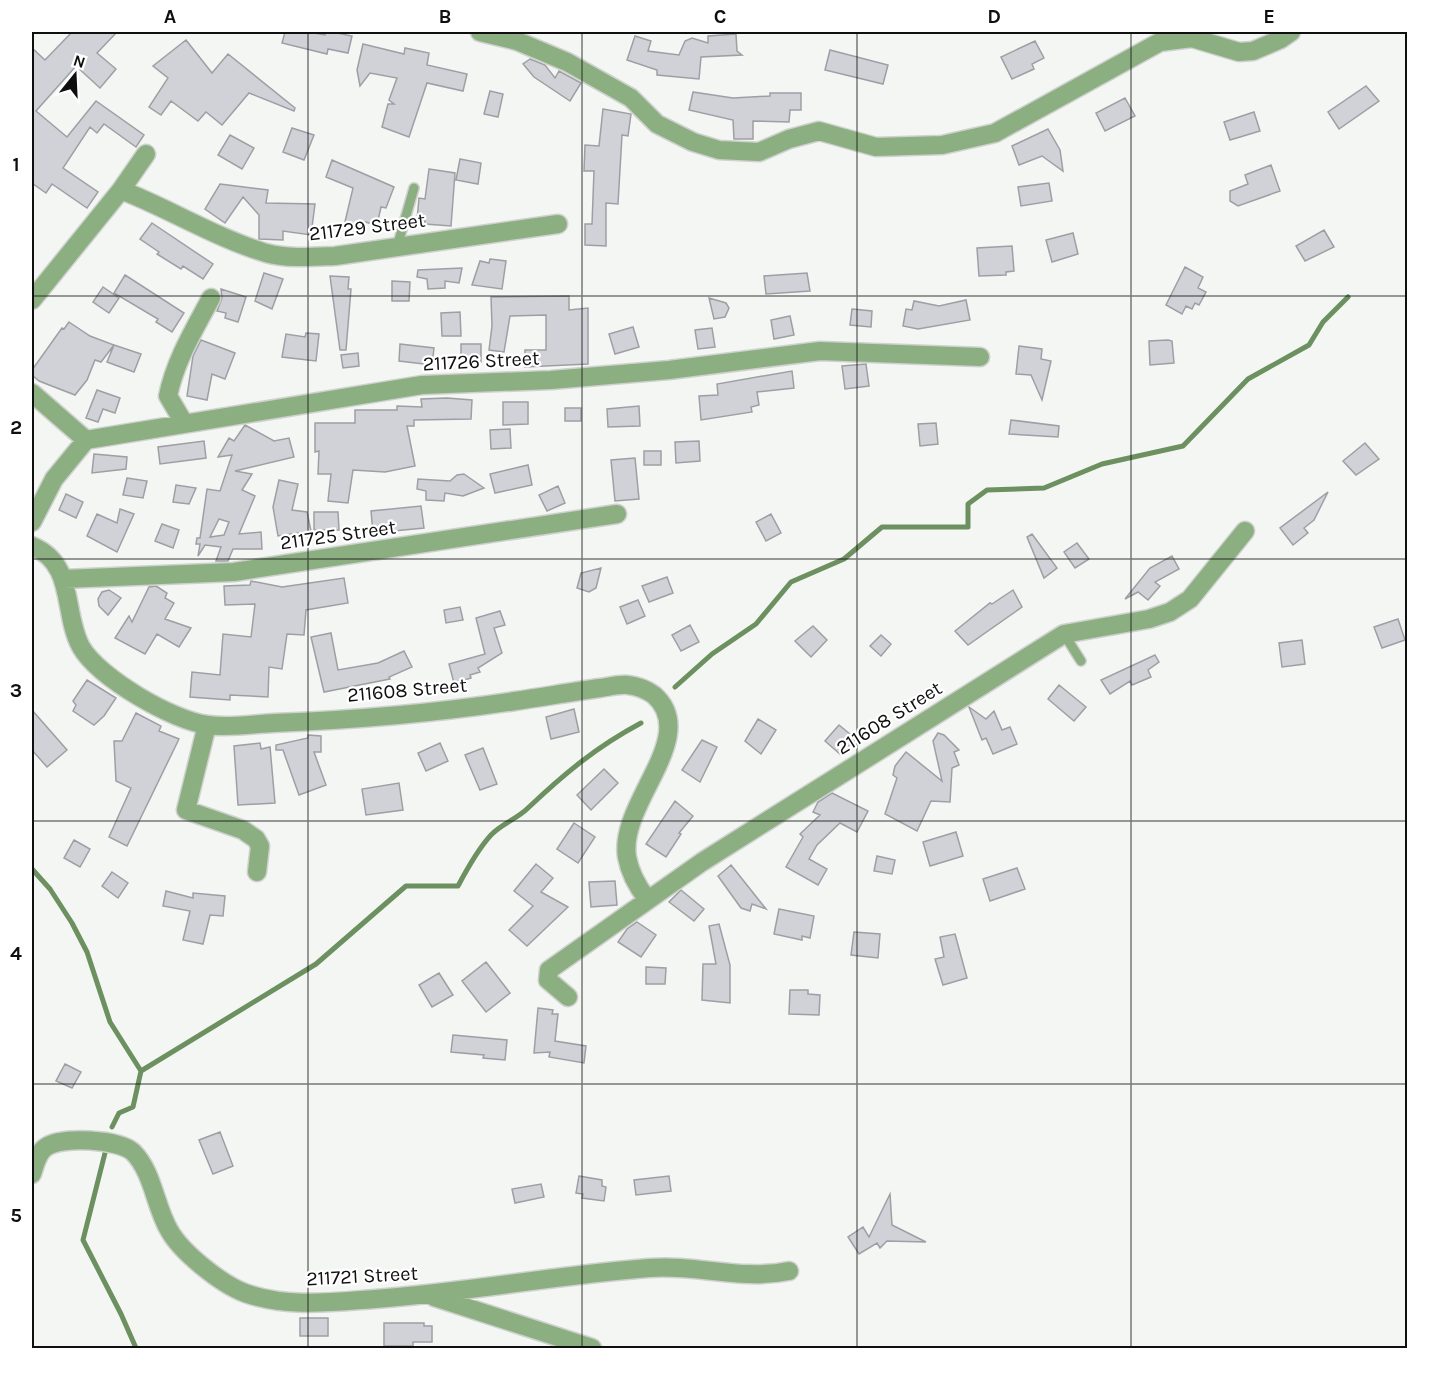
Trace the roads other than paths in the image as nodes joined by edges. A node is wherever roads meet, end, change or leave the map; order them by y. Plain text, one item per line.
1 (480, 32) edge
2 (1291, 32) edge
3 (146, 154) dead end
4 (414, 188) dead end
5 (121, 190) junction
6 (558, 224) dead end
7 (397, 247) junction
8 (211, 298) dead end
9 (32, 300) edge
10 (980, 357) dead end
11 (32, 393) edge
12 (184, 423) junction
13 (86, 440) junction
14 (617, 514) dead end
15 (32, 522) edge
16 (1245, 531) dead end
17 (32, 546) edge
18 (64, 579) junction
19 (1064, 634) junction
20 (1081, 661) dead end
21 (207, 725) junction
22 (257, 872) dead end
23 (646, 899) junction
24 (568, 997) dead end
25 (32, 1174) edge
26 (789, 1271) dead end
27 (429, 1295) junction
28 (592, 1348) edge

1 - 2 street
3 - 5 street
4 - 7 lane
5 - 7 street, 211729 Street
5 - 9 street
6 - 7 street, 211729 Street
8 - 12 street
10 - 12 street, 211726 Street
11 - 13 street
12 - 13 street, 211726 Street
13 - 15 street
14 - 18 street, 211725 Street
16 - 19 street, 211608 Street
17 - 18 street, 211608 Street
18 - 21 street, 211608 Street
19 - 20 lane
19 - 23 street, 211608 Street
21 - 22 street
21 - 23 street, 211608 Street
23 - 24 street, 211608 Street
25 - 27 street, 211721 Street
26 - 27 street, 211721 Street
27 - 28 street

